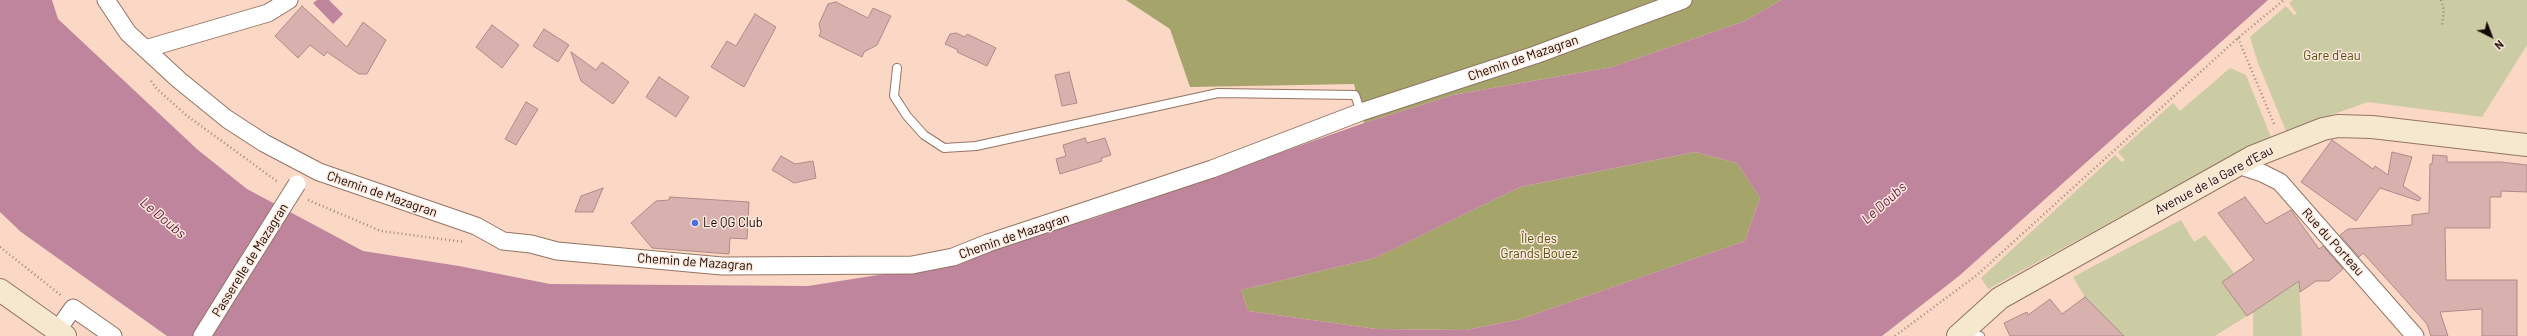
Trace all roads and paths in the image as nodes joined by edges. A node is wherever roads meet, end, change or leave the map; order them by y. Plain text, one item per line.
1 (106, 0) edge
2 (289, 0) edge
3 (1683, 0) edge
4 (2284, 0) edge
5 (2441, 0) edge
6 (2442, 27) dead end
7 (2238, 38) junction
8 (145, 50) junction
9 (897, 68) dead end
10 (1361, 112) junction
11 (2277, 130) dead end
12 (2527, 145) edge
13 (2238, 165) junction
14 (307, 167) junction
15 (0, 247) edge
16 (0, 290) edge
17 (73, 308) junction
18 (61, 333) edge
19 (1967, 334) edge
20 (113, 336) edge
21 (202, 336) edge
22 (1895, 336) edge
23 (2415, 336) edge

1 - 8 street, Chemin de Mazagran
2 - 8 street
3 - 10 street, Chemin de Mazagran
4 - 7 path
5 - 6 path
7 - 11 path
7 - 22 path
8 - 14 street, Chemin de Mazagran
9 - 10 lane
10 - 14 street, Chemin de Mazagran
12 - 13 main road, Avenue de la Gare d'Eau
13 - 19 main road, Avenue de la Gare d'Eau
13 - 23 street, Rue du Porteau
14 - 21 street, Passerelle de Mazagran, bridge
15 - 17 path
16 - 18 main road
17 - 18 street
17 - 20 street

